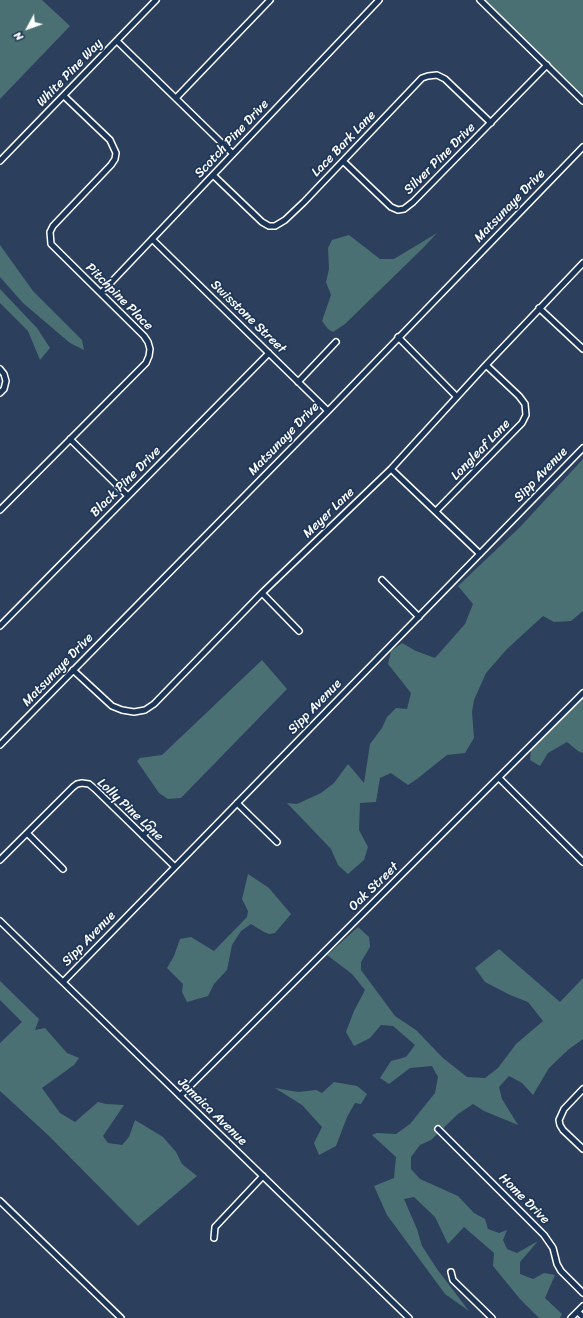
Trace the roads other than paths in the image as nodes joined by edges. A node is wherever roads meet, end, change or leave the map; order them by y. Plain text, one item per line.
1 (156, 0) edge
2 (270, 0) edge
3 (369, 0) edge
4 (379, 0) edge
5 (480, 0) edge
6 (374, 5) junction
7 (117, 41) junction
8 (547, 65) junction
9 (64, 96) junction
10 (176, 98) junction
11 (583, 101) edge
12 (491, 123) junction
13 (583, 147) edge
14 (233, 154) junction
15 (0, 161) edge
16 (343, 161) junction
17 (213, 175) junction
18 (152, 239) junction
19 (583, 263) edge
20 (101, 293) junction
21 (539, 308) junction
22 (398, 337) junction
23 (336, 342) dead end
24 (583, 349) edge
25 (268, 353) junction
26 (486, 365) junction
27 (0, 368) edge
28 (298, 382) junction
29 (0, 393) edge
30 (457, 397) junction
31 (328, 411) junction
32 (70, 439) junction
33 (583, 448) edge
34 (391, 468) junction
35 (128, 496) junction
36 (0, 510) edge
37 (436, 511) junction
38 (480, 554) junction
39 (382, 580) dead end
40 (262, 593) junction
41 (419, 617) junction
42 (0, 626) edge
43 (299, 630) dead end
44 (74, 670) junction
45 (583, 693) edge
46 (0, 745) edge
47 (499, 778) junction
48 (237, 803) junction
49 (152, 825) dead end
50 (27, 833) junction
51 (142, 836) junction
52 (277, 842) dead end
53 (0, 860) edge
54 (583, 862) edge
55 (175, 867) junction
56 (63, 869) dead end
57 (0, 921) edge
58 (63, 982) junction
59 (583, 1089) edge
60 (180, 1096) junction
61 (438, 1129) dead end
62 (583, 1149) edge
63 (263, 1176) junction
64 (0, 1202) edge
65 (214, 1238) dead end
66 (451, 1272) dead end
67 (583, 1293) edge
68 (583, 1306) edge
69 (578, 1312) junction
70 (583, 1317) edge
71 (121, 1318) edge
72 (409, 1318) edge
73 (492, 1318) edge
74 (571, 1318) edge

1 - 7 street, White Pine Way
2 - 10 street
3 - 6 street
4 - 6 street, Scotch Pine Drive
5 - 8 street
6 - 14 street, Scotch Pine Drive
7 - 9 street, White Pine Way
7 - 10 street
8 - 11 street
8 - 12 street, Silver Pine Drive
9 - 15 street, White Pine Way
9 - 20 street, Pitchpine Place
10 - 14 street
12 - 16 street, Silver Pine Drive
12 - 16 street, Lace Bark Lane
13 - 22 street, Matsunaye Drive
14 - 17 street, Scotch Pine Drive
16 - 17 street, Lace Bark Lane
17 - 18 street, Scotch Pine Drive
18 - 20 street, Scotch Pine Drive
18 - 25 street, Swisstone Street
19 - 21 street, Meyer Lane
20 - 32 street, Pitchpine Place
21 - 24 street
21 - 26 street, Meyer Lane
22 - 30 street
22 - 31 street, Matsunaye Drive
23 - 28 street
25 - 28 street, Swisstone Street
25 - 35 street, Black Pine Drive
26 - 30 street, Meyer Lane
26 - 37 street, Longleaf Lane
27 - 29 street
28 - 31 street, Swisstone Street
30 - 34 street, Meyer Lane
31 - 44 street, Matsunaye Drive
32 - 35 street
32 - 36 street, Pitchpine Place
33 - 38 street, Sipp Avenue
34 - 37 street
34 - 40 street, Meyer Lane
35 - 42 street, Black Pine Drive
37 - 38 street
38 - 41 street, Sipp Avenue
39 - 41 street
40 - 43 street
40 - 44 street, Meyer Lane
41 - 48 street, Sipp Avenue
44 - 46 street, Matsunaye Drive
45 - 47 street, Oak Street
47 - 54 street
47 - 60 street, Oak Street
48 - 52 street
48 - 55 street, Sipp Avenue
49 - 51 street
50 - 51 street, Lolly Pine Lane
50 - 53 street, Lolly Pine Lane
50 - 56 street
51 - 55 street, Lolly Pine Lane
55 - 58 street, Sipp Avenue
57 - 58 street, Jamaica Avenue
58 - 60 street, Jamaica Avenue
59 - 62 street
60 - 63 street, Jamaica Avenue
61 - 67 street, Home Drive
63 - 65 street
63 - 72 street, Jamaica Avenue
64 - 71 street
66 - 73 street
68 - 69 street
69 - 70 street
69 - 74 street

